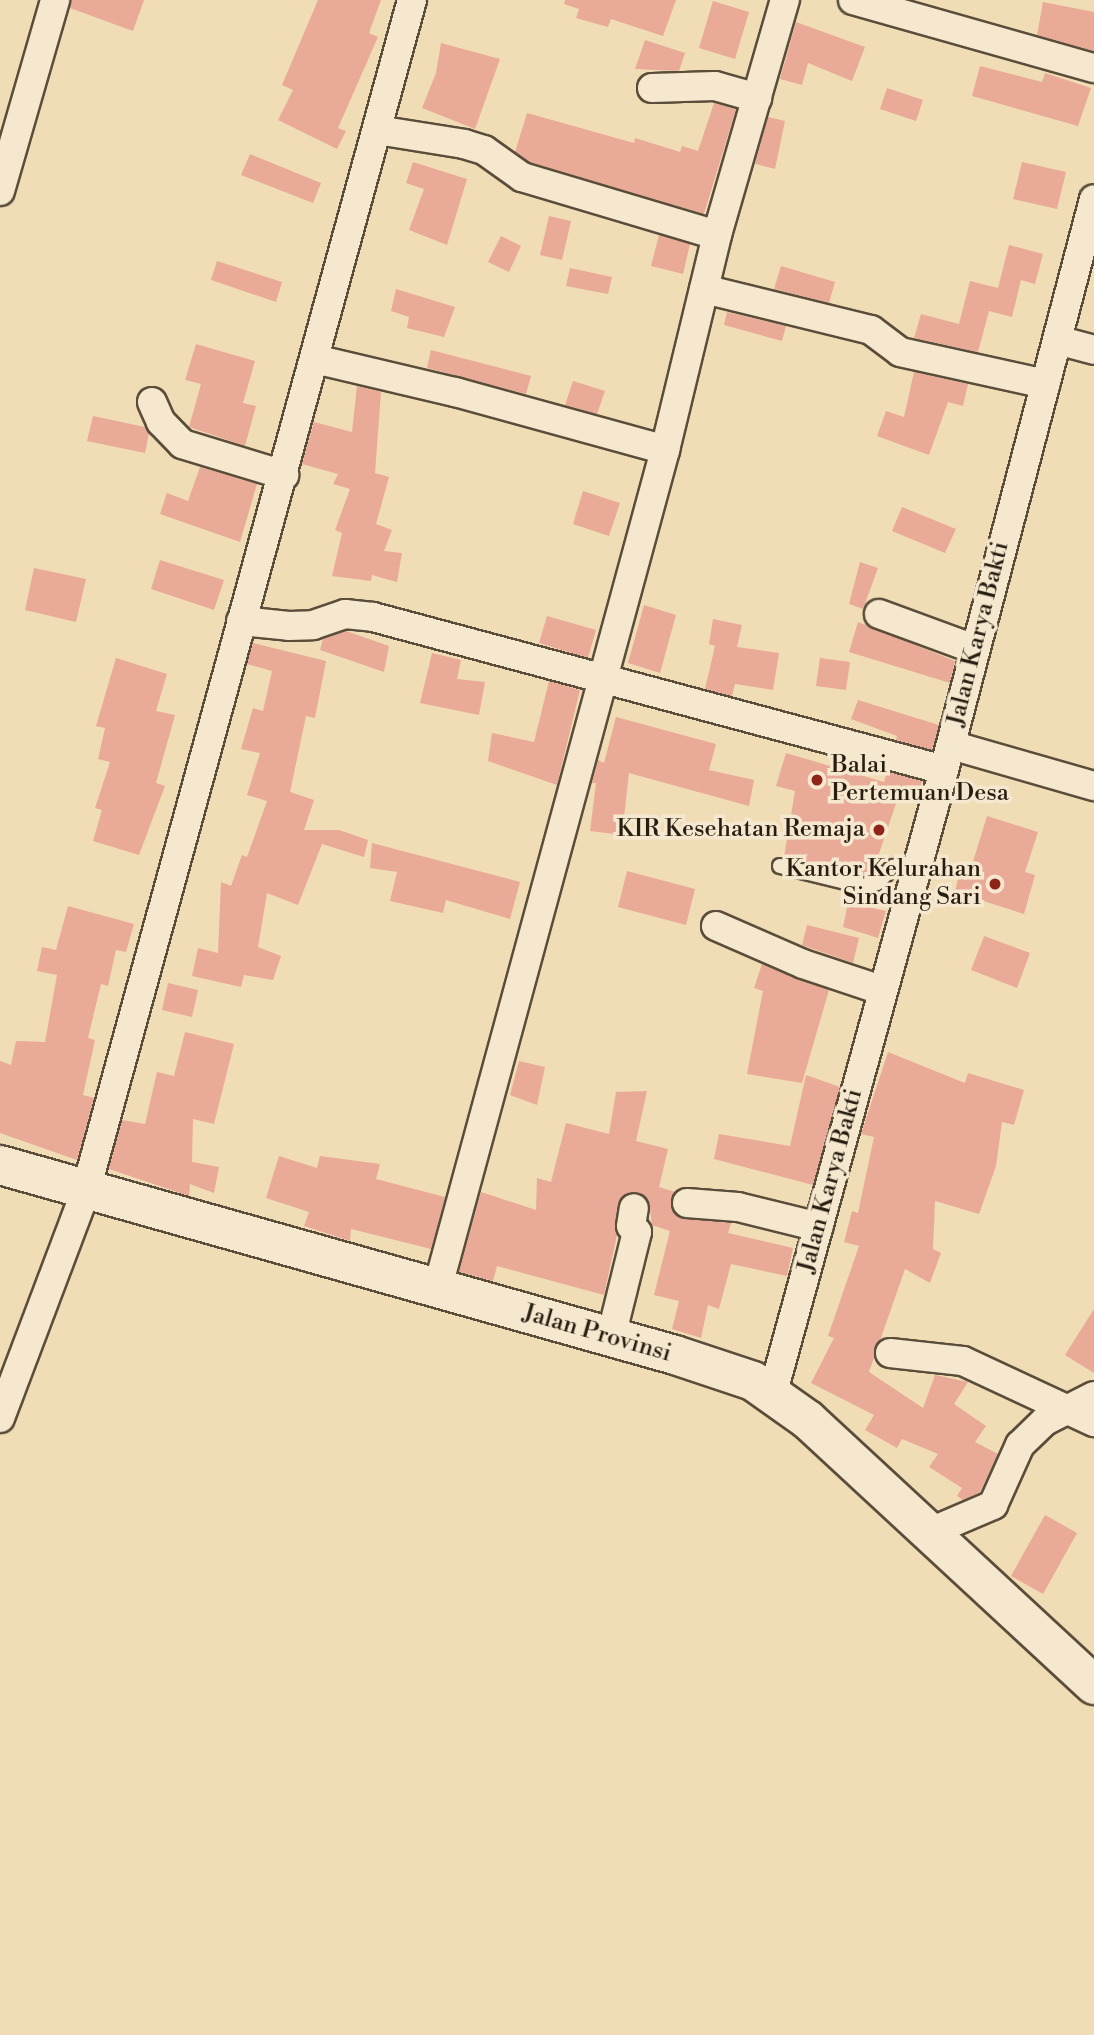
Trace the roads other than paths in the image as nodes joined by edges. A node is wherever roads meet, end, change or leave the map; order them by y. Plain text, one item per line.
1 (412, 0) edge
2 (785, 0) edge
3 (853, 0) edge
4 (51, 13) edge
5 (1094, 68) edge
6 (652, 88) dead end
7 (757, 98) junction
8 (377, 130) junction
9 (0, 191) edge
10 (1094, 199) edge
11 (717, 235) junction
12 (704, 289) junction
13 (1057, 340) junction
14 (1094, 350) edge
15 (315, 359) junction
16 (1046, 384) junction
17 (152, 402) dead end
18 (664, 450) junction
19 (284, 475) junction
20 (879, 614) dead end
21 (241, 621) junction
22 (974, 649) junction
23 (603, 678) junction
24 (948, 757) junction
25 (1094, 786) edge
26 (780, 866) dead end
27 (916, 871) junction
28 (716, 926) dead end
29 (881, 990) junction
30 (0, 1165) edge
31 (86, 1190) junction
32 (687, 1203) dead end
33 (634, 1208) dead end
34 (819, 1227) junction
35 (437, 1290) junction
36 (611, 1337) junction
37 (890, 1353) dead end
38 (773, 1392) junction
39 (1094, 1396) edge
40 (1067, 1411) junction
41 (0, 1418) edge
42 (1094, 1422) edge
43 (930, 1532) junction
44 (1094, 1685) edge

1 - 8 street
2 - 7 street
3 - 5 street
4 - 9 street
6 - 7 street
7 - 11 street
8 - 11 street
8 - 15 street
10 - 13 street, Jalan Karya Bakti
11 - 12 street
12 - 16 street
12 - 18 street
13 - 14 street
13 - 16 street, Jalan Karya Bakti
15 - 18 street
15 - 19 street
16 - 22 street, Jalan Karya Bakti
17 - 19 street
18 - 23 street
19 - 21 street
20 - 22 street
21 - 23 street
21 - 31 street
22 - 24 street, Jalan Karya Bakti
23 - 24 street
23 - 35 street
24 - 25 street
24 - 27 street, Jalan Karya Bakti
26 - 27 lane
27 - 29 street, Jalan Karya Bakti
28 - 29 street
29 - 34 street, Jalan Karya Bakti
30 - 31 main road, Jalan Provinsi
31 - 35 main road, Jalan Provinsi
31 - 41 street
32 - 34 street
33 - 36 street
34 - 38 street, Jalan Karya Bakti
35 - 36 main road, Jalan Provinsi
36 - 38 main road, Jalan Provinsi
37 - 40 street
38 - 43 main road, Jalan Provinsi
39 - 40 street
40 - 42 street
40 - 43 street
43 - 44 main road, Jalan Provinsi

